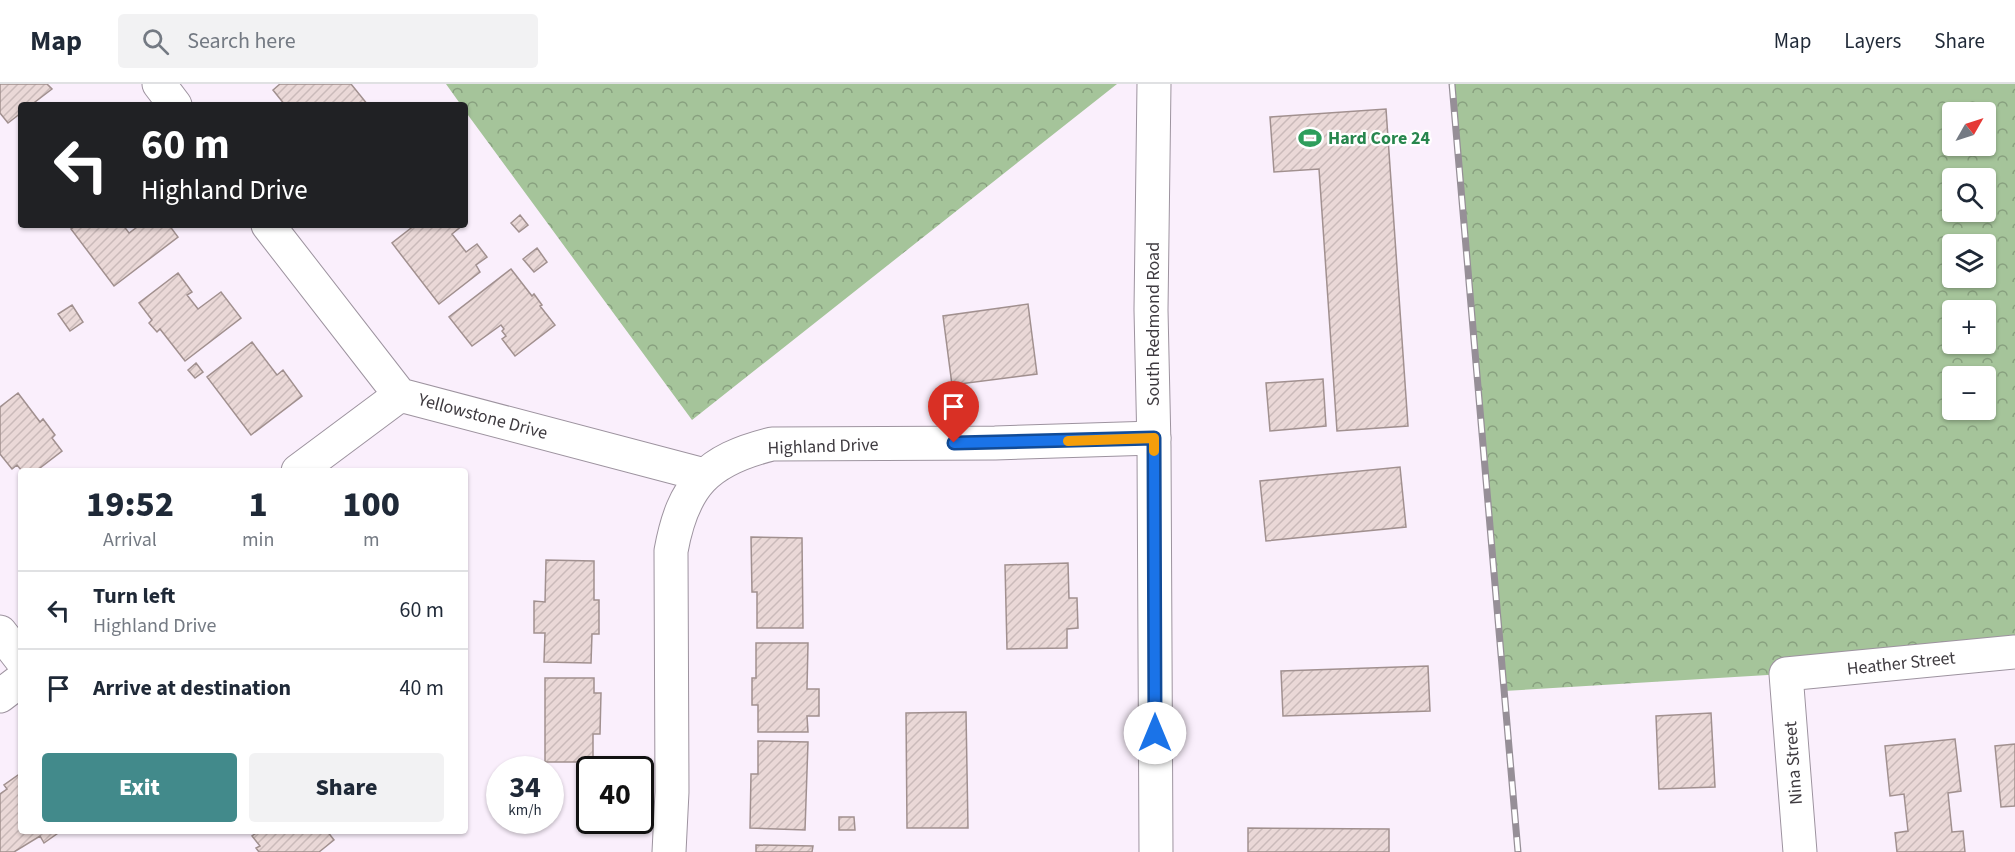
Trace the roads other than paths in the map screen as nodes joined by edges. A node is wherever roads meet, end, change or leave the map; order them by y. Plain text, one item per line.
1 (159, 84) edge
2 (1154, 84) edge
3 (173, 102) edge
4 (270, 228) edge
5 (400, 395) junction
6 (1154, 438) junction
7 (302, 468) edge
8 (704, 475) junction
9 (0, 632) edge
10 (2015, 652) edge
11 (18, 655) edge
12 (1786, 674) joint
13 (18, 682) edge
14 (0, 696) edge
15 (669, 852) edge
16 (1156, 852) edge
17 (1800, 852) edge

1 - 3 street
2 - 6 street, South Redmond Road
4 - 5 street, Yellowstone Drive
5 - 7 street
5 - 8 street, Yellowstone Drive
6 - 8 street, Highland Drive
6 - 16 street, South Redmond Road
8 - 15 street, Highland Drive
9 - 11 street
10 - 12 street, Heather Street
12 - 17 street, Nina Street
13 - 14 street

